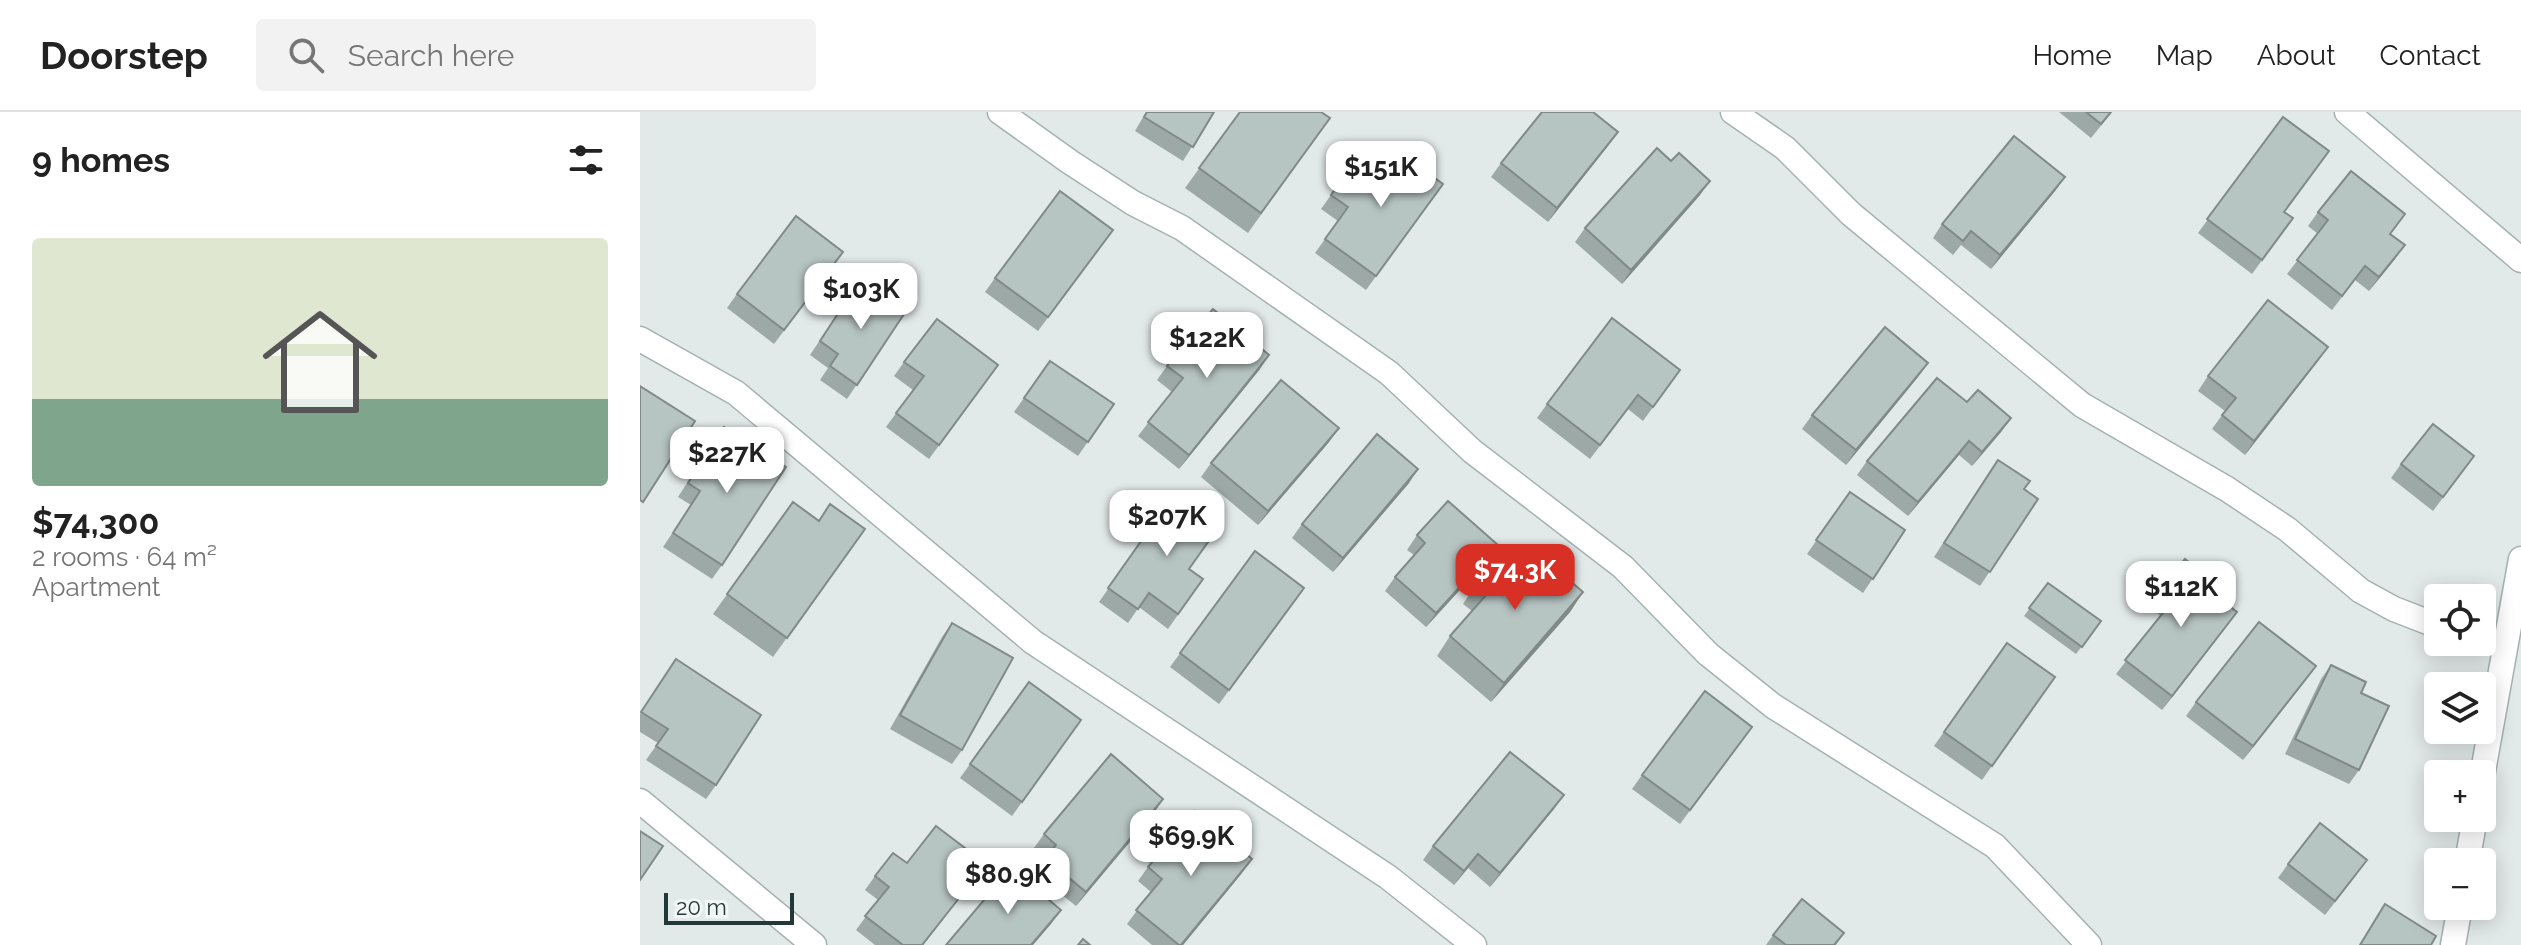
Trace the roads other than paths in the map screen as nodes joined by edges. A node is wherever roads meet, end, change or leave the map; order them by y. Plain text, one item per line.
1 (1000, 112) edge
2 (1733, 112) edge
3 (2347, 112) edge
4 (2521, 260) edge
5 (640, 339) edge
6 (2521, 559) edge
7 (2424, 621) edge
8 (2496, 637) edge
9 (2492, 656) edge
10 (2483, 760) edge
11 (640, 801) edge
12 (2457, 920) edge
13 (814, 945) edge
14 (1474, 945) edge
15 (2089, 945) edge
16 (2453, 945) edge

1 - 15 street
2 - 7 street
3 - 4 street
5 - 14 street
6 - 8 street
9 - 10 street
11 - 13 street
12 - 16 street

